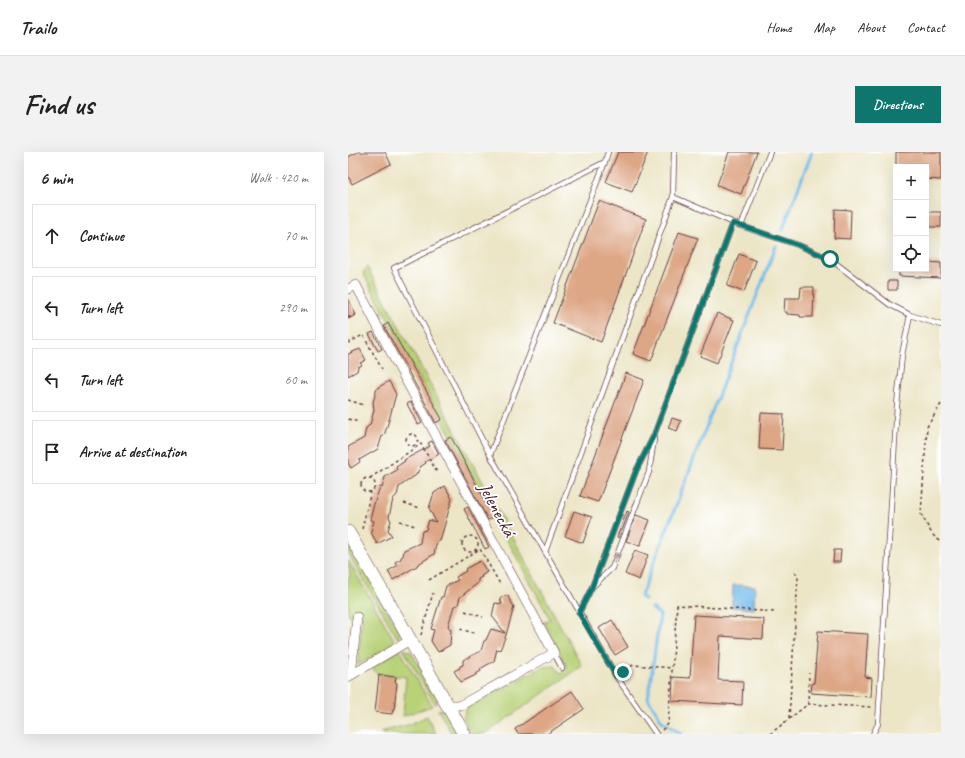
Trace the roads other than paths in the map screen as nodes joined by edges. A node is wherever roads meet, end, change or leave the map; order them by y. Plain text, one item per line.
1 (608, 152) edge
2 (674, 152) edge
3 (770, 152) edge
4 (605, 162) junction
5 (673, 197) junction
6 (733, 223) junction
7 (741, 226) junction
8 (348, 289) edge
9 (910, 315) junction
10 (941, 325) edge
11 (654, 435) junction
12 (490, 455) junction
13 (350, 538) edge
14 (545, 552) junction
15 (592, 587) junction
16 (579, 613) junction
17 (357, 616) dead end
18 (415, 637) junction
19 (554, 653) junction
20 (562, 668) dead end
21 (349, 676) edge
22 (447, 705) junction
23 (464, 734) edge
24 (656, 734) edge
25 (873, 734) edge

1 - 4 lane
2 - 5 lane
3 - 7 lane
4 - 12 lane
4 - 12 lane
5 - 6 lane
5 - 14 lane
6 - 7 lane
6 - 11 lane
7 - 9 lane
8 - 19 street, Jelenecká
9 - 10 lane
9 - 25 lane
11 - 15 lane
15 -> 11 lane
12 - 14 lane
13 - 18 street
14 - 16 lane
15 - 16 lane
16 - 24 lane
17 - 21 street
18 - 21 street
18 - 22 street
19 - 20 lane
19 - 22 street
22 - 23 street

